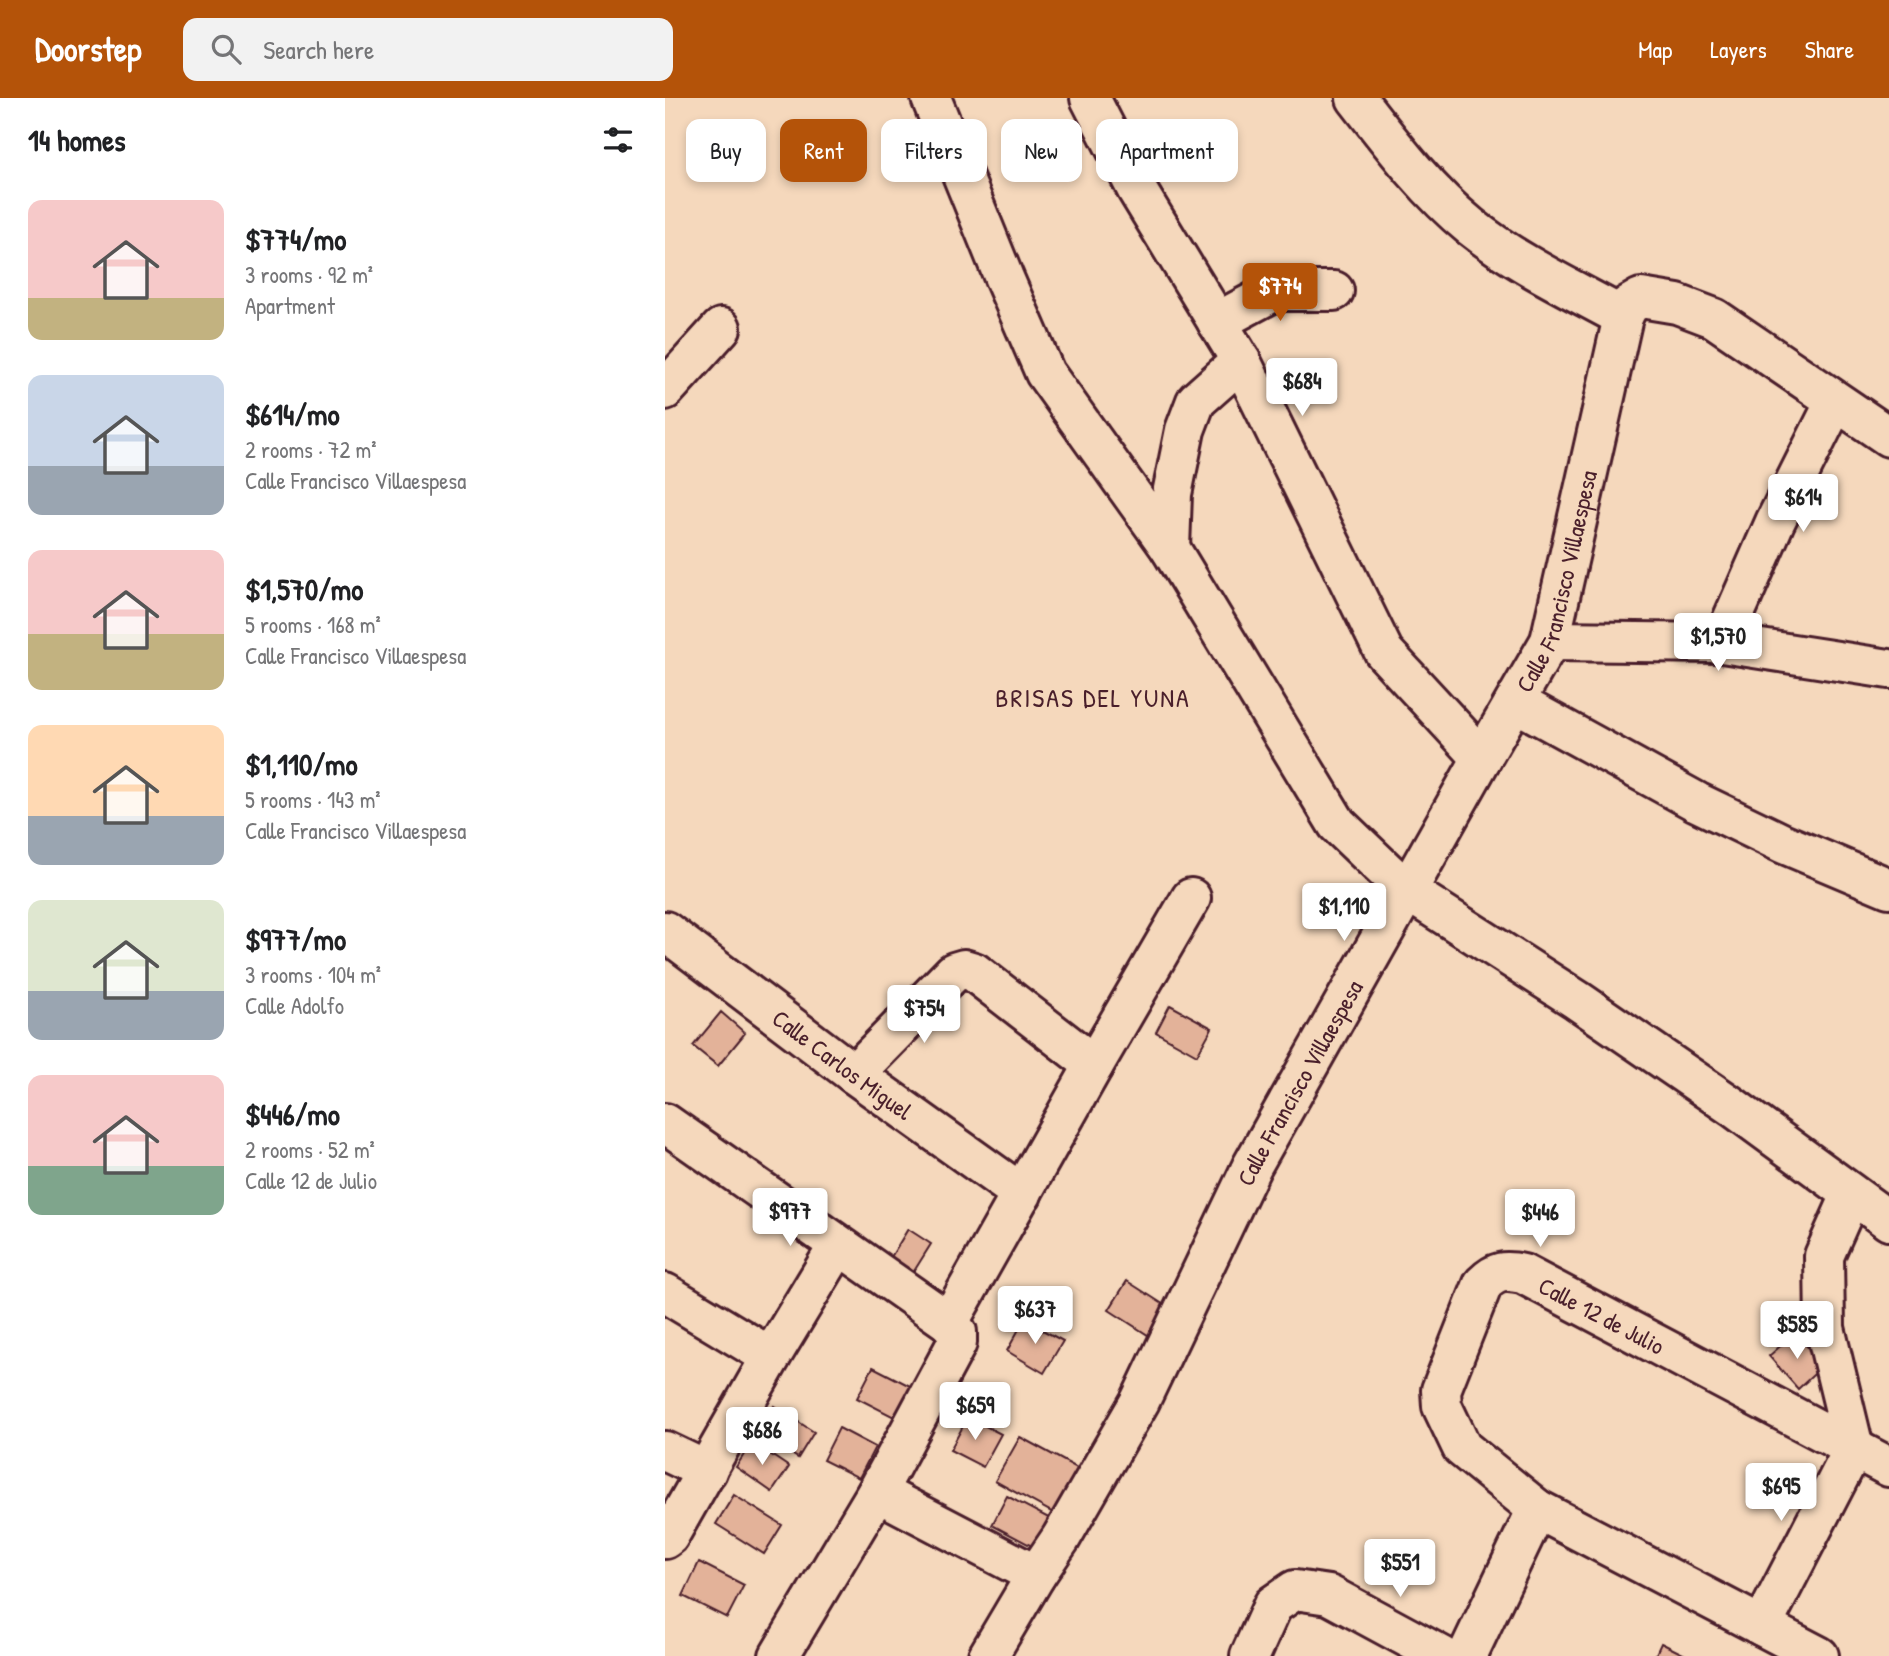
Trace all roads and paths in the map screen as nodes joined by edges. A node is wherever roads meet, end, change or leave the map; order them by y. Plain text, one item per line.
1 (931, 98) edge
2 (1090, 98) edge
3 (1356, 98) edge
4 (1334, 291) dead end
5 (1623, 317) junction
6 (1217, 321) junction
7 (721, 328) dead end
8 (1241, 361) junction
9 (665, 390) edge
10 (1835, 402) junction
11 (1889, 437) edge
12 (1170, 548) junction
13 (1551, 641) junction
14 (1722, 643) junction
15 (1889, 669) edge
16 (1515, 702) junction
17 (1482, 758) junction
18 (1889, 888) edge
19 (1407, 891) junction
20 (1191, 898) dead end
21 (665, 931) edge
22 (1094, 1065) junction
23 (854, 1074) junction
24 (665, 1123) edge
25 (1022, 1194) junction
26 (1851, 1195) junction
27 (1889, 1221) edge
28 (838, 1245) junction
29 (665, 1293) edge
30 (949, 1322) junction
31 (771, 1357) junction
32 (1854, 1448) junction
33 (665, 1451) edge
34 (1889, 1467) edge
35 (707, 1471) junction
36 (877, 1492) junction
37 (1537, 1509) junction
38 (665, 1539) edge
39 (1036, 1575) junction
40 (1762, 1626) junction
41 (779, 1656) edge
42 (988, 1656) edge
43 (1250, 1656) edge
44 (1442, 1656) edge
45 (1467, 1656) edge
46 (1819, 1656) edge

1 - 12 street
2 - 6 street
3 - 5 street
4 - 6 street
5 - 10 street
5 - 13 street, Calle Francisco Villaespesa
6 - 8 street
7 - 9 street
8 - 12 street
8 - 17 street
10 - 11 street
10 - 14 street
12 - 19 street
13 - 14 street
13 - 16 street, Calle Francisco Villaespesa
14 - 15 street
16 - 17 street, Calle Francisco Villaespesa
16 - 18 street
17 - 19 street, Calle Francisco Villaespesa
19 - 26 street
19 - 39 street, Calle Francisco Villaespesa
20 - 22 street
21 - 23 street, Calle Carlos Miguel
22 - 23 street
22 - 25 street
23 - 25 street, Calle Carlos Miguel
24 - 28 street
25 - 30 street
26 - 27 street
26 - 32 street
28 - 30 street
28 - 31 street
29 - 31 street
30 - 36 street
31 - 35 street
32 - 34 street, Calle 12 de Julio
32 - 37 street, Calle 12 de Julio
32 - 40 street
33 - 35 street
35 - 38 street
36 - 39 street
36 - 41 street
37 - 40 street, Calle 12 de Julio
37 - 45 street
39 - 42 street, Calle Francisco Villaespesa
40 - 46 street, Calle 12 de Julio
43 - 44 street

